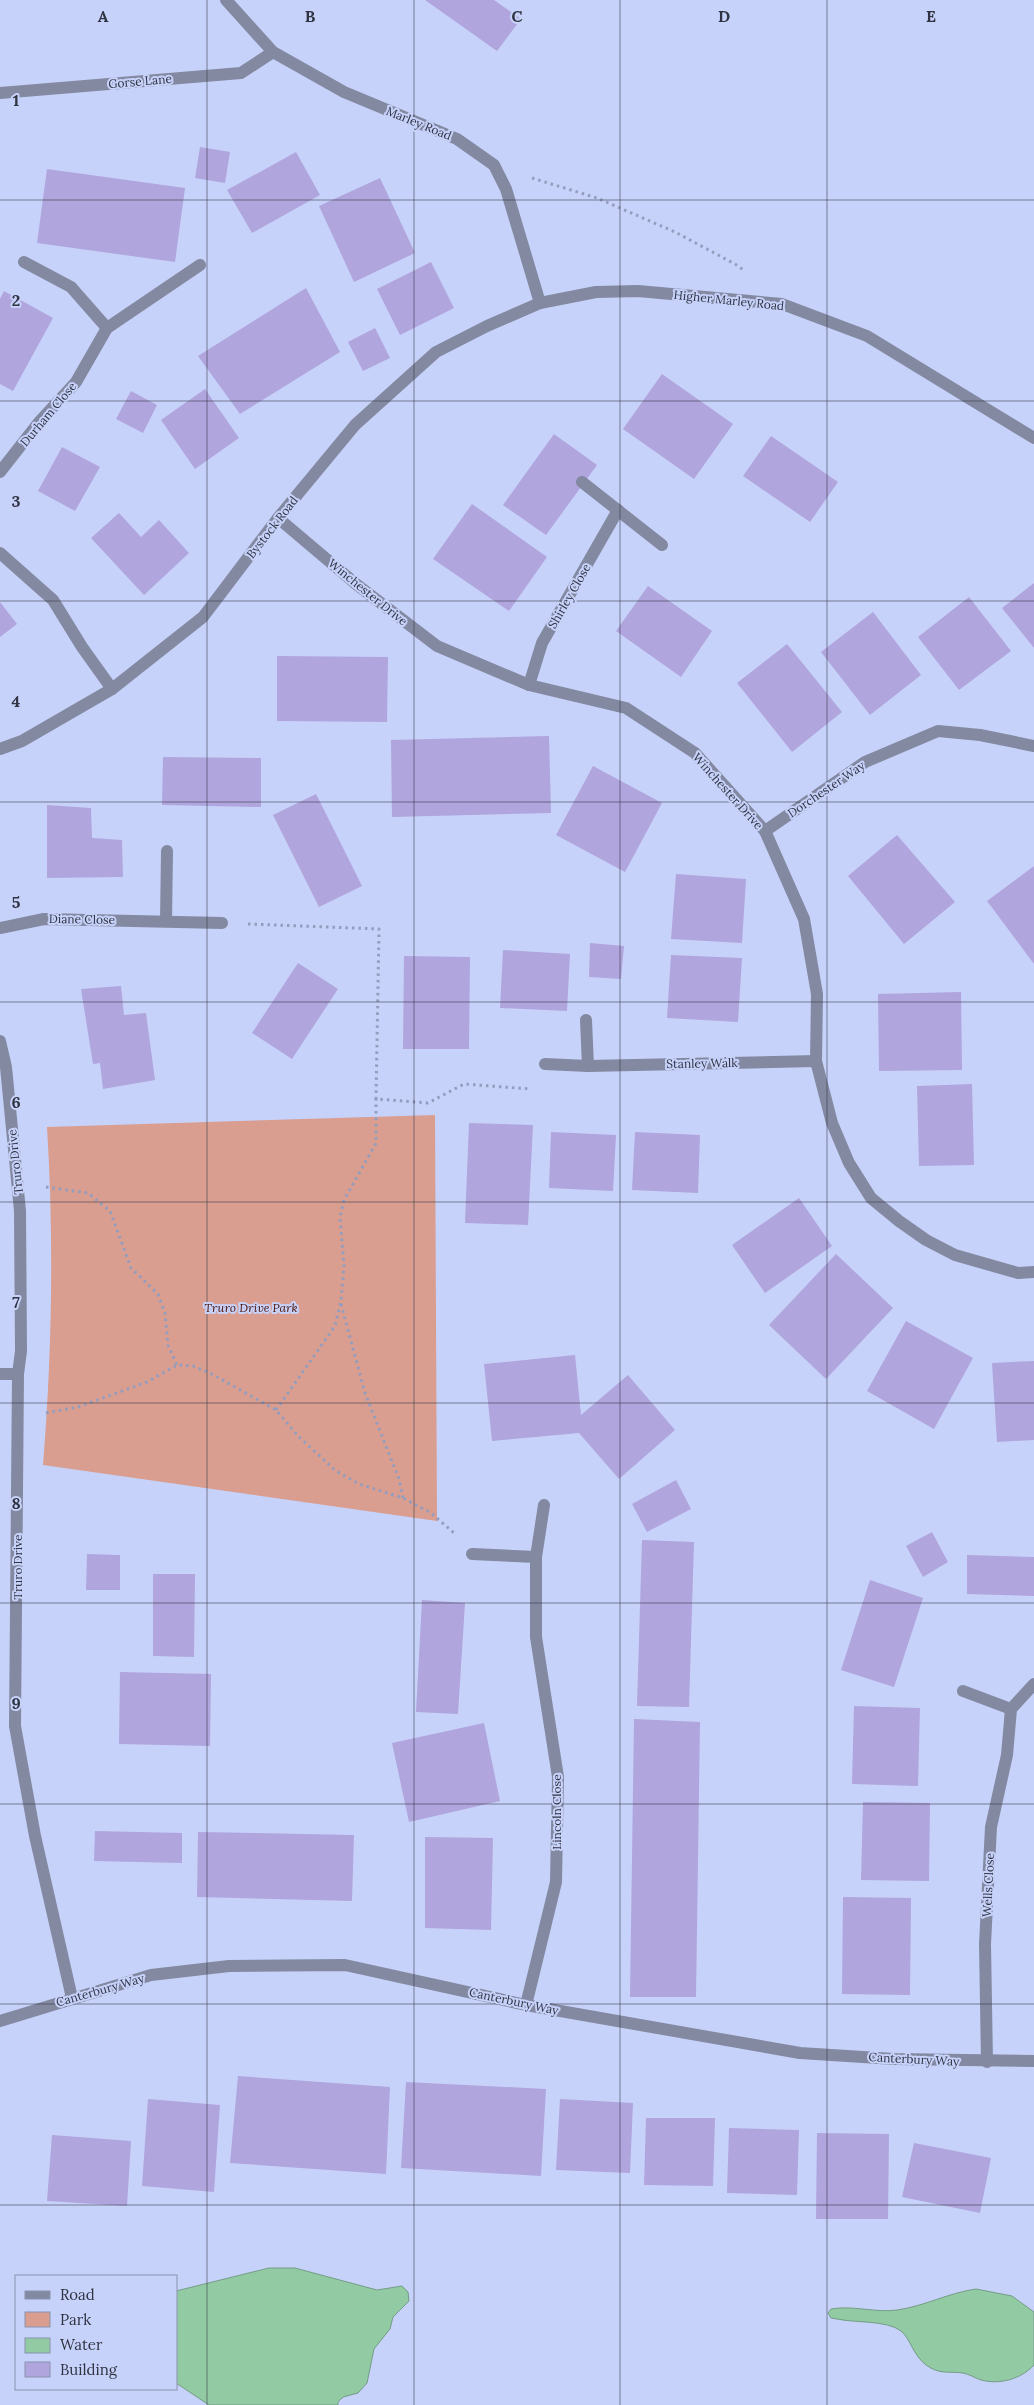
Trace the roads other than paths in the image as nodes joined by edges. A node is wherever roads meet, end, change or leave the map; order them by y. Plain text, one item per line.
1 (226, 0) edge
2 (273, 52) junction
3 (0, 92) edge
4 (24, 262) dead end
5 (200, 265) dead end
6 (540, 303) junction
7 (107, 328) junction
8 (1034, 438) edge
9 (0, 472) edge
10 (582, 482) dead end
11 (618, 510) junction
12 (278, 518) junction
13 (662, 545) dead end
14 (0, 553) edge
15 (529, 685) junction
16 (112, 688) junction
17 (1034, 746) edge
18 (0, 749) edge
19 (765, 831) junction
20 (166, 850) dead end
21 (166, 921) junction
22 (222, 923) road end
23 (0, 928) edge
24 (586, 1020) dead end
25 (0, 1041) edge
26 (816, 1060) junction
27 (545, 1064) dead end
28 (588, 1066) junction
29 (1034, 1272) edge
30 (0, 1374) edge
31 (18, 1374) junction
32 (544, 1505) dead end
33 (472, 1554) dead end
34 (536, 1557) junction
35 (1034, 1684) edge
36 (963, 1691) dead end
37 (1011, 1709) junction
38 (72, 1998) junction
39 (526, 2005) junction
40 (0, 2021) edge
41 (1034, 2061) edge
42 (987, 2062) junction

1 - 2 street, Marley Road
2 - 3 street, Gorse Lane
2 - 6 street, Marley Road
4 - 7 street
5 - 7 street, Durham Close
6 - 8 street, Higher Marley Road
6 - 12 street, Bystock Road
7 - 9 street, Durham Close
10 - 11 street
11 - 13 street
11 - 15 street, Shirley Close
12 - 15 street, Winchester Drive
12 - 16 street, Bystock Road
14 - 16 street
15 - 19 street, Winchester Drive
16 - 18 street, Bystock Road
17 - 19 street, Dorchester Way
19 - 26 street, Winchester Drive
20 - 21 street
21 - 22 street, Diane Close
21 - 23 street, Diane Close
24 - 28 street
25 - 31 street, Truro Drive
26 - 28 street, Stanley Walk
26 - 29 street, Winchester Drive
27 - 28 street, Stanley Walk
30 - 31 street
31 - 38 street, Truro Drive
32 - 34 street, Lincoln Close
33 - 34 street
34 - 39 street, Lincoln Close
35 - 37 street
36 - 37 street
37 - 42 street, Wells Close
38 - 39 street, Canterbury Way
38 - 40 street, Canterbury Way
39 - 42 street, Canterbury Way
41 - 42 street, Canterbury Way

